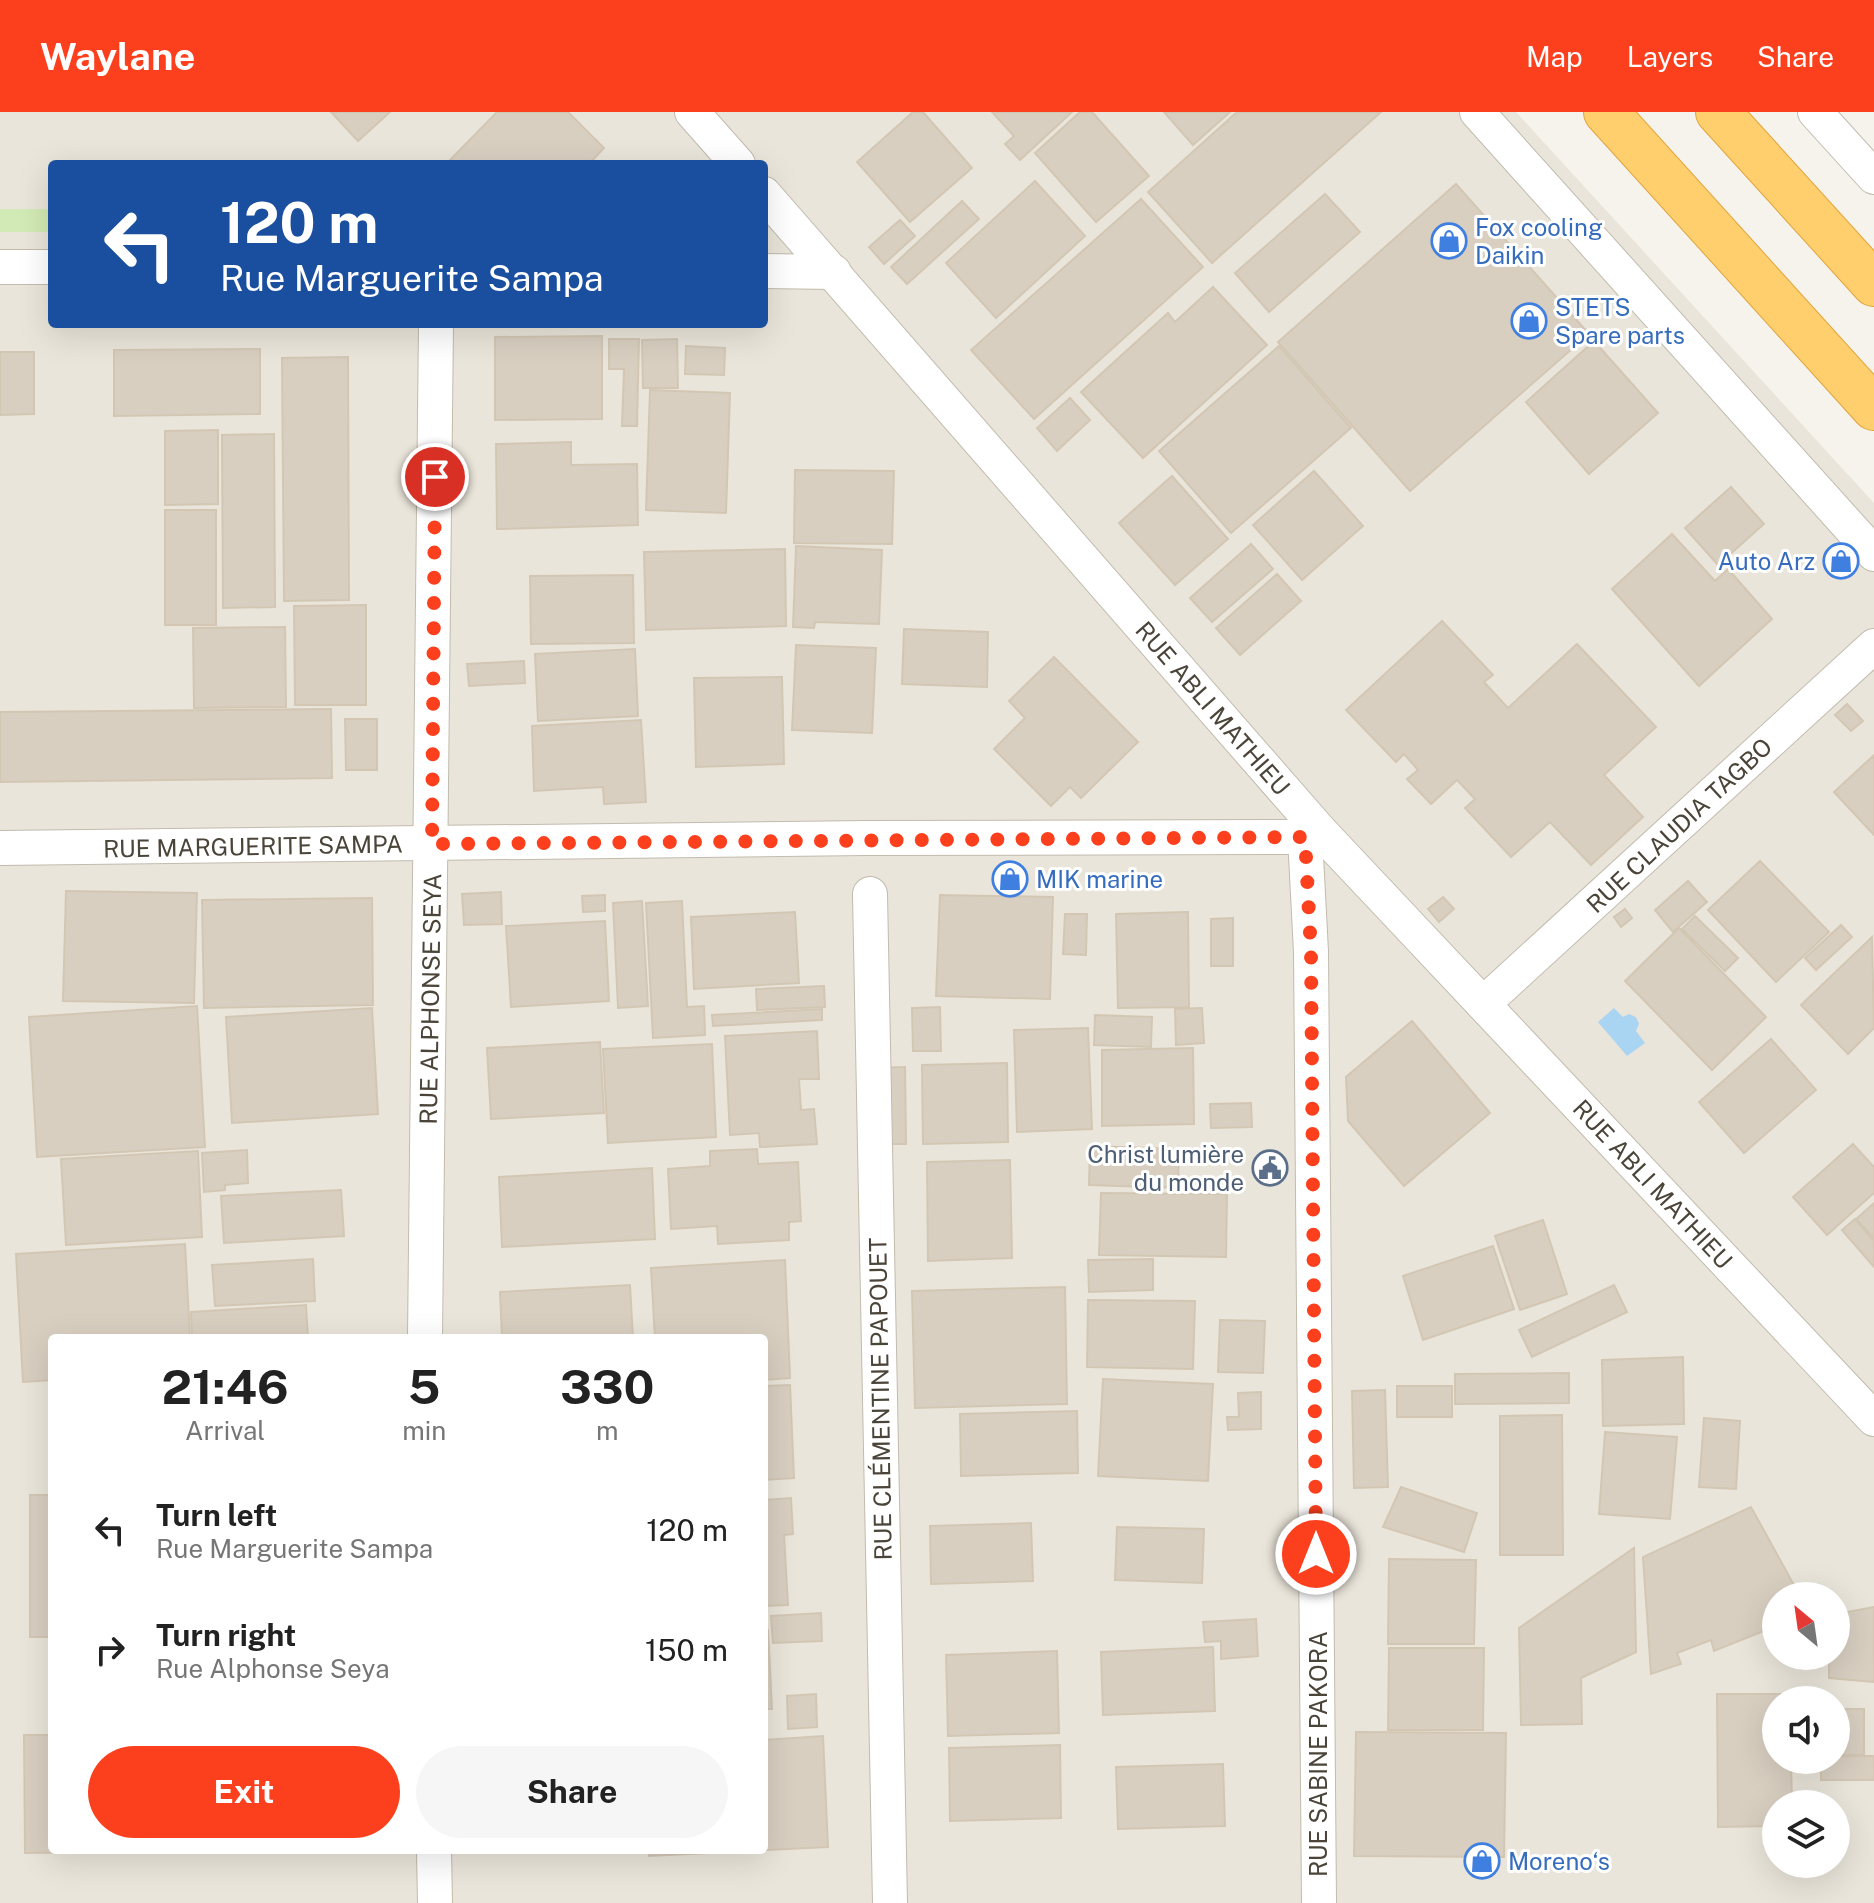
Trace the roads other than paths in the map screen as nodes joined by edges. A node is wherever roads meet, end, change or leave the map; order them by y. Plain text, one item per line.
1 (692, 112) edge
2 (1477, 112) edge
3 (1606, 112) edge
4 (1718, 112) edge
5 (1815, 112) edge
6 (734, 160) edge
7 (1874, 177) edge
8 (768, 198) edge
9 (0, 267) edge
10 (48, 267) edge
11 (768, 271) edge
12 (834, 272) junction
13 (1874, 284) edge
14 (436, 328) edge
15 (1874, 408) edge
16 (1874, 554) edge
17 (1874, 646) edge
18 (1313, 834) junction
19 (432, 844) junction
20 (0, 848) edge
21 (870, 894) dead end
22 (1483, 1004) junction
23 (425, 1334) edge
24 (1874, 1419) edge
25 (434, 1854) edge
26 (435, 1903) edge
27 (890, 1903) edge
28 (1319, 1903) edge

1 - 6 street
2 - 16 street
3 - 15 highway
4 - 13 highway
5 - 7 street
8 - 12 street, RUE ABLI MATHIEU
9 - 10 street
11 - 12 street
12 - 18 street, RUE ABLI MATHIEU
14 - 19 street, RUE ALPHONSE SEYA
17 - 22 street, RUE CLAUDIA TAGBO
18 - 19 street, RUE MARGUERITE SAMPA
18 - 22 street, RUE ABLI MATHIEU
18 - 28 street, RUE SABINE PAKORA
19 - 20 street, RUE MARGUERITE SAMPA
19 - 23 street, RUE ALPHONSE SEYA
21 - 27 street, RUE CLÉMENTINE PAPOUET
22 - 24 street, RUE ABLI MATHIEU
25 - 26 street

